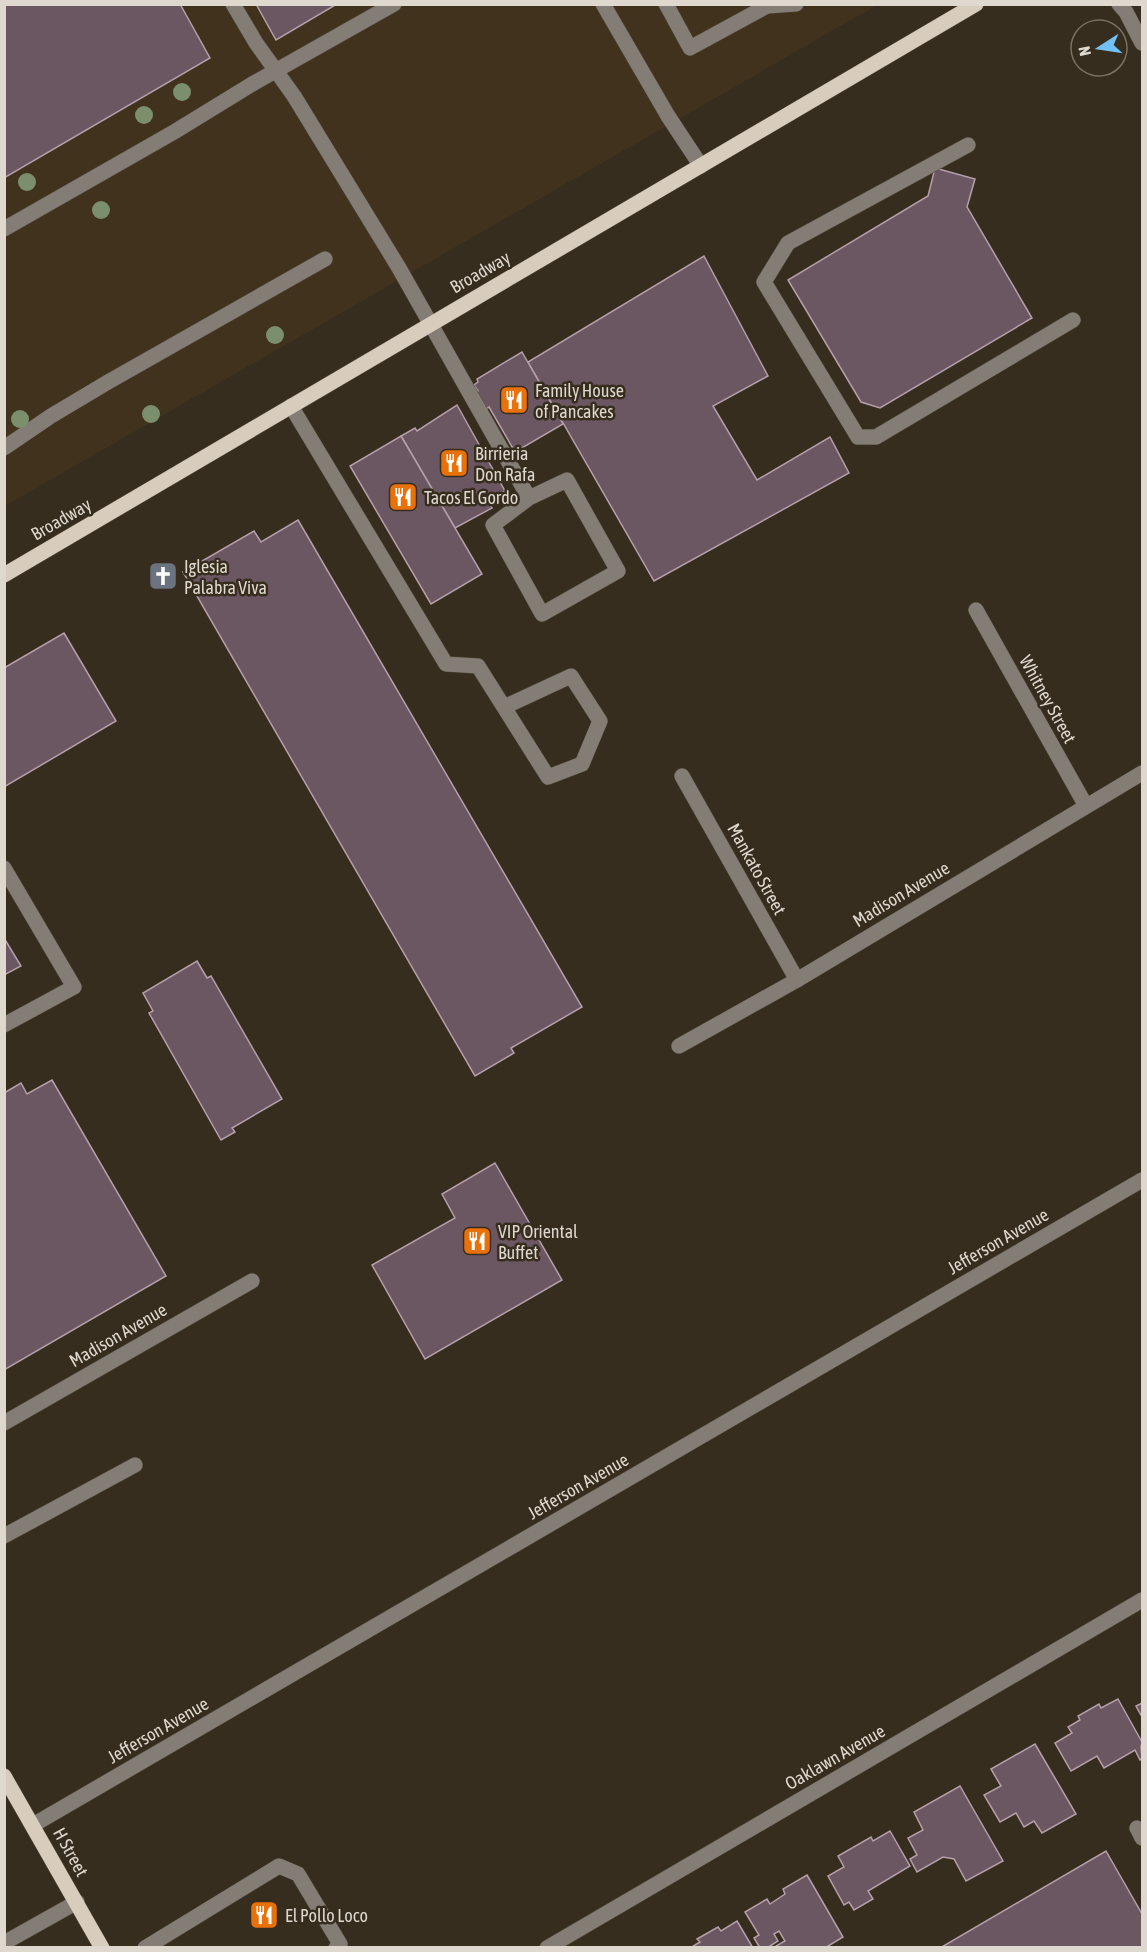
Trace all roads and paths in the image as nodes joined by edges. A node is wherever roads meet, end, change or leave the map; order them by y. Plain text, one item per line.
1 (233, 4) edge
2 (394, 4) edge
3 (603, 4) edge
4 (666, 4) edge
5 (796, 4) edge
6 (976, 4) edge
7 (1119, 4) edge
8 (767, 5) edge
9 (1143, 43) edge
10 (275, 72) junction
11 (968, 145) dead end
12 (701, 166) junction
13 (4, 229) edge
14 (325, 259) dead end
15 (1072, 320) dead end
16 (430, 324) junction
17 (291, 406) junction
18 (4, 448) edge
19 (529, 498) junction
20 (4, 574) edge
21 (976, 610) dead end
22 (504, 707) junction
23 (1143, 773) edge
24 (682, 776) dead end
25 (1086, 807) junction
26 (4, 868) edge
27 (797, 980) junction
28 (4, 1025) edge
29 (679, 1046) dead end
30 (1143, 1180) edge
31 (252, 1281) dead end
32 (4, 1423) edge
33 (135, 1465) dead end
34 (4, 1536) edge
35 (1143, 1600) edge
36 (4, 1776) edge
37 (33, 1825) junction
38 (77, 1902) junction
39 (4, 1943) edge
40 (102, 1947) edge
41 (145, 1947) edge
42 (336, 1947) edge
43 (547, 1947) edge

1 - 10 street
2 - 10 street
3 - 12 street
4 - 8 street
5 - 8 street
6 - 12 main road, Broadway
7 - 9 street
10 - 13 street
10 - 16 street
11 - 15 street
12 - 16 main road, Broadway
14 - 18 street
16 - 17 main road, Broadway
16 - 19 street
17 - 20 main road, Broadway
17 - 22 street
19 - 19 street
21 - 25 street, Whitney Street
22 - 22 street
23 - 25 street, Madison Avenue
24 - 27 street, Mankato Street
25 - 27 street, Madison Avenue
26 - 28 street
27 - 29 street, Madison Avenue
30 - 37 street, Jefferson Avenue
31 - 32 street, Madison Avenue
33 - 34 street
35 - 43 street, Oaklawn Avenue
36 - 37 main road, H Street
37 - 38 main road, H Street
38 - 39 street
38 - 40 main road, H Street
41 - 42 street

